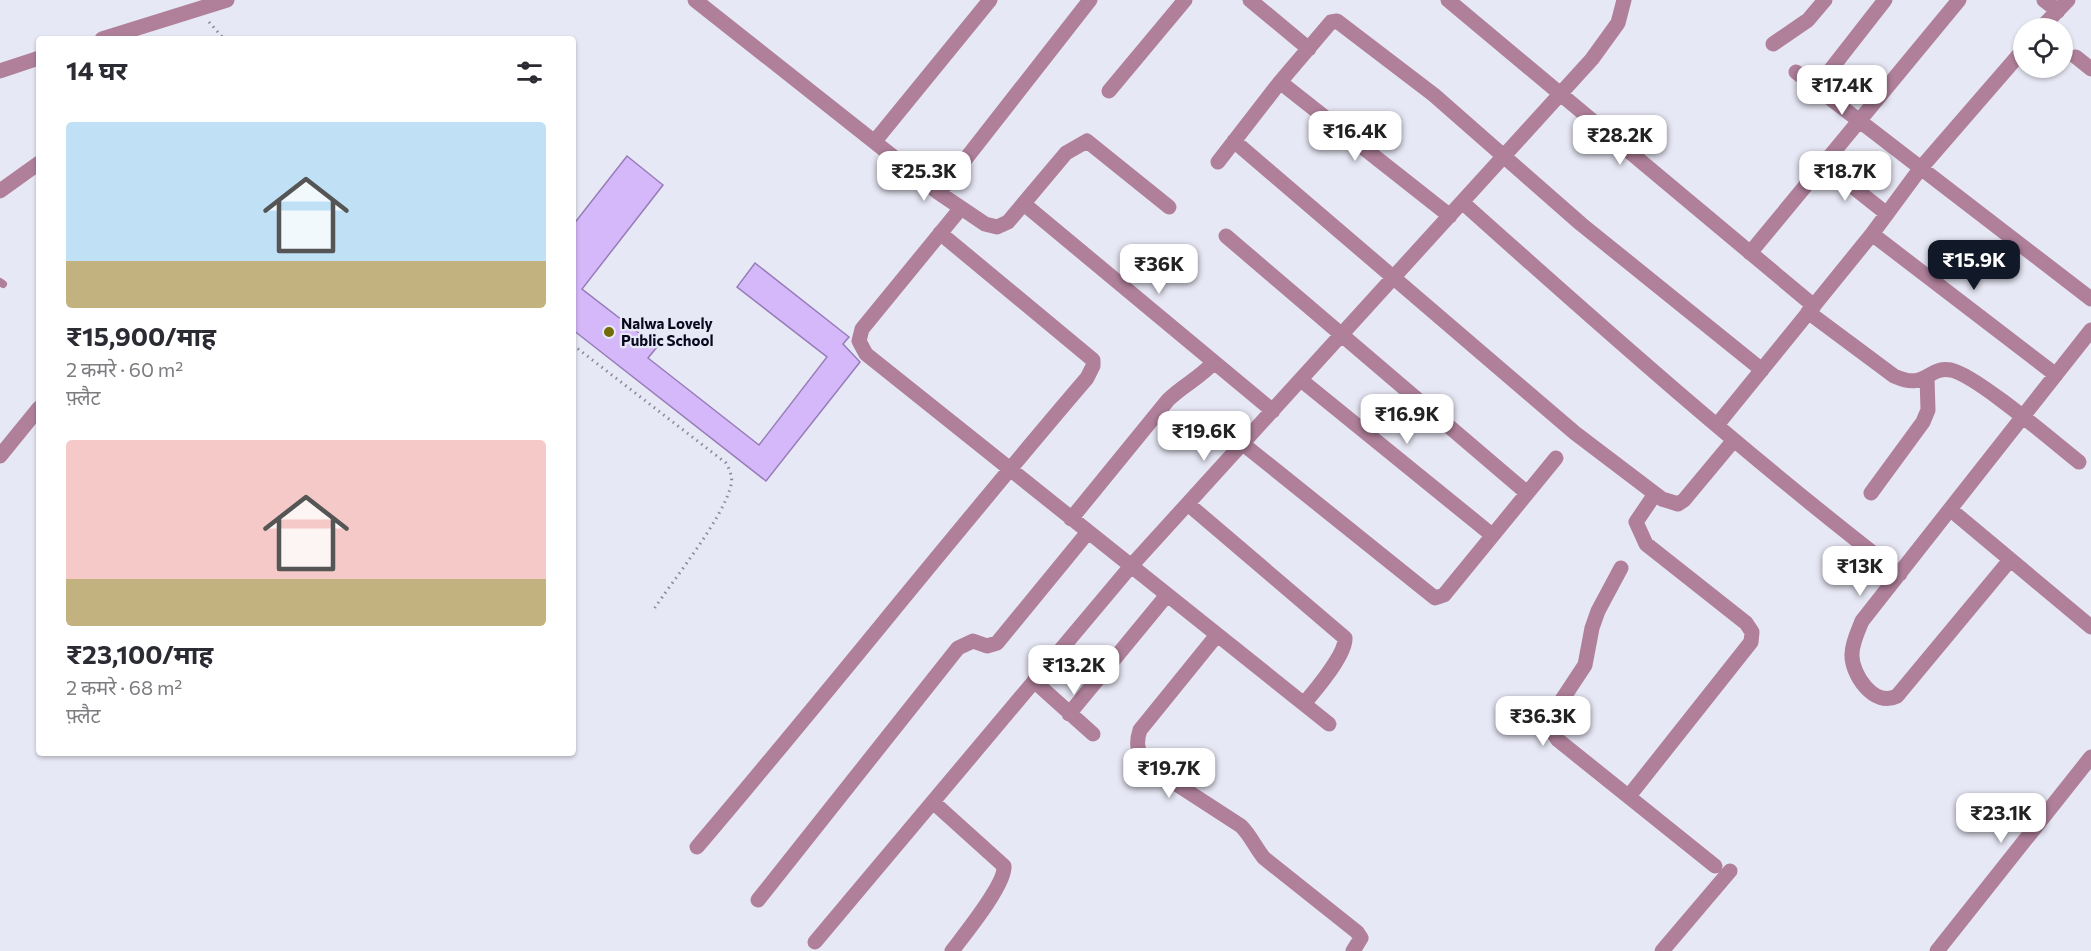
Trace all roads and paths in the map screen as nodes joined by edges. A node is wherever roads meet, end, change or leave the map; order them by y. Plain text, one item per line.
1 (227, 0) edge
2 (696, 0) edge
3 (990, 0) edge
4 (1090, 0) edge
5 (1185, 0) edge
6 (1250, 0) edge
7 (1448, 0) edge
8 (1624, 0) edge
9 (1806, 0) edge
10 (1825, 0) edge
11 (1885, 0) edge
12 (1959, 0) edge
13 (2044, 0) edge
14 (2063, 5) edge
15 (197, 10) junction
16 (2051, 18) edge
17 (1808, 20) junction
18 (112, 36) edge
19 (221, 36) edge
20 (1773, 44) dead end
21 (1309, 49) junction
22 (2076, 57) dead end
23 (36, 59) edge
24 (2013, 62) edge
25 (2091, 69) edge
26 (0, 71) edge
27 (1796, 72) dead end
28 (1280, 82) junction
29 (1817, 87) junction
30 (1109, 91) dead end
31 (1559, 95) junction
32 (1860, 120) junction
33 (875, 141) junction
34 (1234, 141) junction
35 (1504, 156) junction
36 (1218, 162) dead end
37 (1824, 164) junction
38 (36, 165) edge
39 (1920, 169) junction
40 (0, 191) edge
41 (939, 193) junction
42 (1462, 202) junction
43 (1024, 204) junction
44 (1169, 207) dead end
45 (961, 208) junction
46 (1887, 214) junction
47 (1450, 216) junction
48 (940, 233) junction
49 (1872, 234) junction
50 (1226, 236) dead end
51 (1750, 253) junction
52 (1393, 279) junction
53 (2091, 299) edge
54 (1811, 309) junction
55 (2091, 330) edge
56 (1342, 336) junction
57 (576, 347) edge
58 (1214, 362) junction
59 (1762, 370) junction
60 (2056, 375) junction
61 (1927, 377) junction
62 (1301, 380) junction
63 (1273, 411) junction
64 (36, 412) edge
65 (2023, 417) junction
66 (1717, 425) junction
67 (1734, 440) junction
68 (1243, 444) junction
69 (0, 456) edge
70 (1556, 458) dead end
71 (2079, 462) dead end
72 (1009, 469) junction
73 (1527, 493) junction
74 (1871, 493) dead end
75 (1655, 494) junction
76 (1188, 504) junction
77 (1951, 510) junction
78 (1071, 519) junction
79 (1088, 532) junction
80 (1492, 535) junction
81 (2010, 560) junction
82 (1131, 566) junction
83 (1622, 568) dead end
84 (1900, 574) junction
85 (1167, 595) junction
86 (654, 609) dead end
87 (2091, 627) edge
88 (1217, 635) junction
89 (1034, 681) junction
90 (1304, 704) junction
91 (1069, 714) junction
92 (1329, 724) dead end
93 (1093, 734) dead end
94 (2091, 757) edge
95 (1629, 796) junction
96 (933, 802) junction
97 (697, 847) dead end
98 (1715, 866) dead end
99 (1730, 872) dead end
100 (758, 900) dead end
101 (815, 942) dead end
102 (952, 951) edge
103 (1353, 951) edge
104 (1662, 951) edge
105 (1937, 951) edge

1 - 15 street
2 - 33 street
3 - 33 street
4 - 41 street
5 - 30 street
6 - 21 street
7 - 31 street
8 - 31 street
9 - 17 street
10 - 17 street
11 - 29 street
12 - 32 street
13 - 14 street
14 - 16 street
15 - 18 street
15 - 19 path
17 - 20 street
21 - 28 street
21 - 35 street
22 - 25 street
23 - 26 street
24 - 39 street
27 - 29 street
28 - 34 street
28 - 47 street
29 - 32 street
31 - 35 street
31 - 51 street
32 - 37 street
32 - 39 street
33 - 41 street
34 - 36 street
34 - 52 street
35 - 42 street
35 - 59 street
37 - 46 street
37 - 51 street
38 - 40 street
39 - 46 street
39 - 53 street
41 - 45 street
42 - 47 street
42 - 66 street
43 - 44 street
43 - 45 street
43 - 58 street
45 - 48 street
46 - 49 street
47 - 52 street
48 - 72 street
48 - 72 street
49 - 54 street
49 - 60 street
50 - 56 street
51 - 54 street
52 - 56 street
52 - 75 street
54 - 59 street
54 - 61 street
55 - 60 street
56 - 62 street
56 - 73 street
57 - 86 path
58 - 63 street
58 - 78 street
59 - 66 street
60 - 65 street
61 - 65 street
61 - 74 street
62 - 63 street
62 - 80 street
63 - 68 street
64 - 69 street
65 - 71 street
65 - 77 street
66 - 67 street
67 - 75 street
67 - 84 street
68 - 76 street
68 - 80 street
70 - 73 street
72 - 78 street
72 - 97 street
73 - 80 street
75 - 95 street
76 - 82 street
76 - 90 street
77 - 81 street
77 - 84 street
78 - 79 street
79 - 82 street
79 - 100 street
81 - 84 street
81 - 87 street
82 - 85 street
82 - 89 street
83 - 95 street
85 - 88 street
85 - 91 street
88 - 90 street
88 - 103 street
89 - 91 street
89 - 96 street
90 - 92 street
91 - 93 street
94 - 105 street
95 - 98 street
96 - 101 street
96 - 102 street
99 - 104 street

